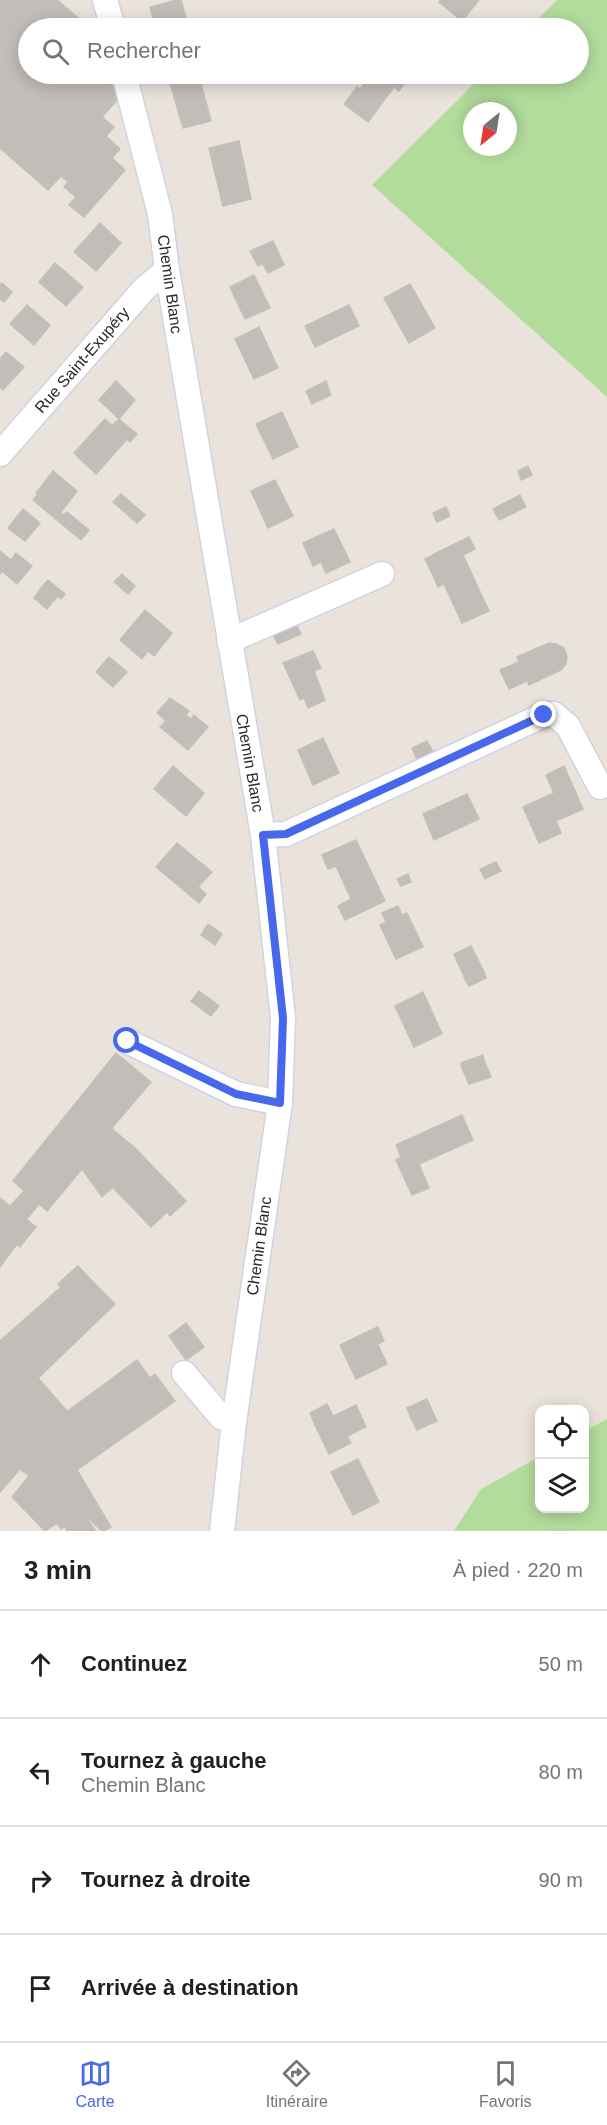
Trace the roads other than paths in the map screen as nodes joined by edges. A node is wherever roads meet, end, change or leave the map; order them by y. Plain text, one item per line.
1 (105, 0) edge
2 (110, 18) edge
3 (127, 84) edge
4 (167, 270) junction
5 (0, 454) edge
6 (382, 574) dead end
7 (229, 641) junction
8 (600, 787) dead end
9 (263, 835) junction
10 (127, 1041) dead end
11 (280, 1103) junction
12 (184, 1373) dead end
13 (234, 1422) junction
14 (222, 1531) edge

1 - 2 street
3 - 4 street, Chemin Blanc
4 - 5 street, Rue Saint-Exupéry
4 - 7 street, Chemin Blanc
6 - 7 street
7 - 9 street, Chemin Blanc
8 - 9 street
9 - 11 street, Chemin Blanc
10 - 11 street
11 - 13 street, Chemin Blanc
12 - 13 street
13 - 14 street, Chemin Blanc

